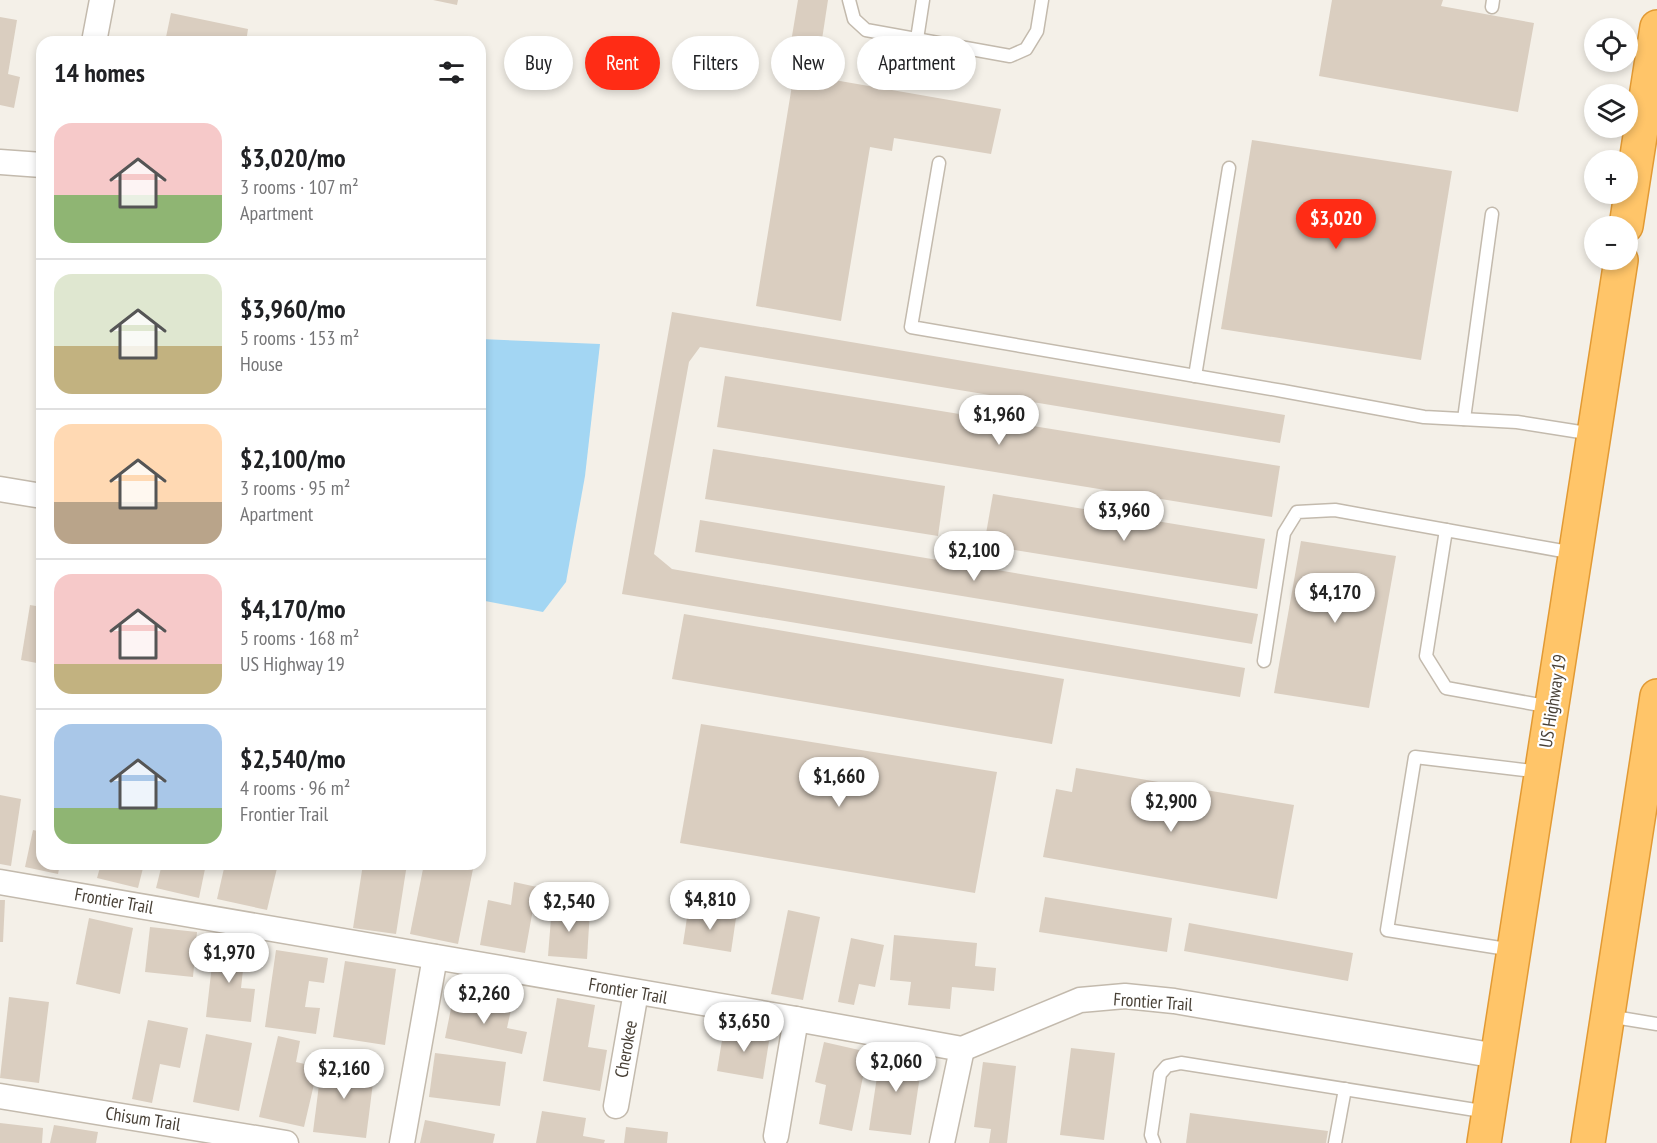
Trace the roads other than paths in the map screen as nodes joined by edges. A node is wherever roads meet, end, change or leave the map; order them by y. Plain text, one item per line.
1 (102, 0) edge
2 (849, 0) edge
3 (923, 0) edge
4 (1042, 0) edge
5 (1657, 27) edge
6 (95, 36) edge
7 (900, 36) edge
8 (917, 36) edge
9 (976, 50) edge
10 (0, 162) edge
11 (939, 163) dead end
12 (36, 165) edge
13 (1229, 168) dead end
14 (1492, 213) dead end
15 (1628, 216) edge
16 (1619, 270) edge
17 (1195, 376) junction
18 (1464, 419) junction
19 (1594, 435) junction
20 (0, 489) edge
21 (36, 495) edge
22 (1446, 530) junction
23 (1576, 554) junction
24 (1264, 661) dead end
25 (1656, 706) edge
26 (1552, 707) junction
27 (1542, 772) junction
28 (0, 882) edge
29 (1514, 951) junction
30 (435, 957) junction
31 (636, 992) junction
32 (1607, 1016) junction
33 (796, 1019) junction
34 (1657, 1024) edge
35 (962, 1049) junction
36 (1497, 1056) junction
37 (1345, 1089) junction
38 (0, 1096) edge
39 (616, 1106) dead end
40 (1487, 1128) edge
41 (776, 1136) dead end
42 (286, 1143) edge
43 (402, 1143) edge
44 (942, 1143) edge
45 (1154, 1143) edge
46 (1335, 1143) edge
47 (1588, 1143) edge

1 - 6 street
2 - 7 lane
3 - 8 lane
4 - 9 lane
5 - 15 highway
10 - 12 street
11 - 17 lane
13 - 17 lane
14 - 18 lane
16 - 19 highway, US Highway 19
17 - 18 lane
18 - 19 lane
19 - 23 highway, US Highway 19
20 - 21 street
22 - 23 lane
22 - 24 lane
22 - 26 lane
23 - 26 highway, US Highway 19
25 - 32 highway
26 - 27 highway, US Highway 19
27 - 29 highway, US Highway 19
27 - 29 lane
28 - 30 street, Frontier Trail
29 - 36 highway, US Highway 19
30 - 31 street, Frontier Trail
30 - 43 street
31 - 33 street, Frontier Trail
31 - 39 street, Cherokee
32 - 34 lane
32 - 47 highway
33 - 35 street, Frontier Trail
33 - 41 street
35 - 36 street, Frontier Trail
35 - 44 street
36 - 40 highway, US Highway 19
37 - 40 lane
37 - 45 lane
37 - 46 lane
38 - 42 street, Chisum Trail

